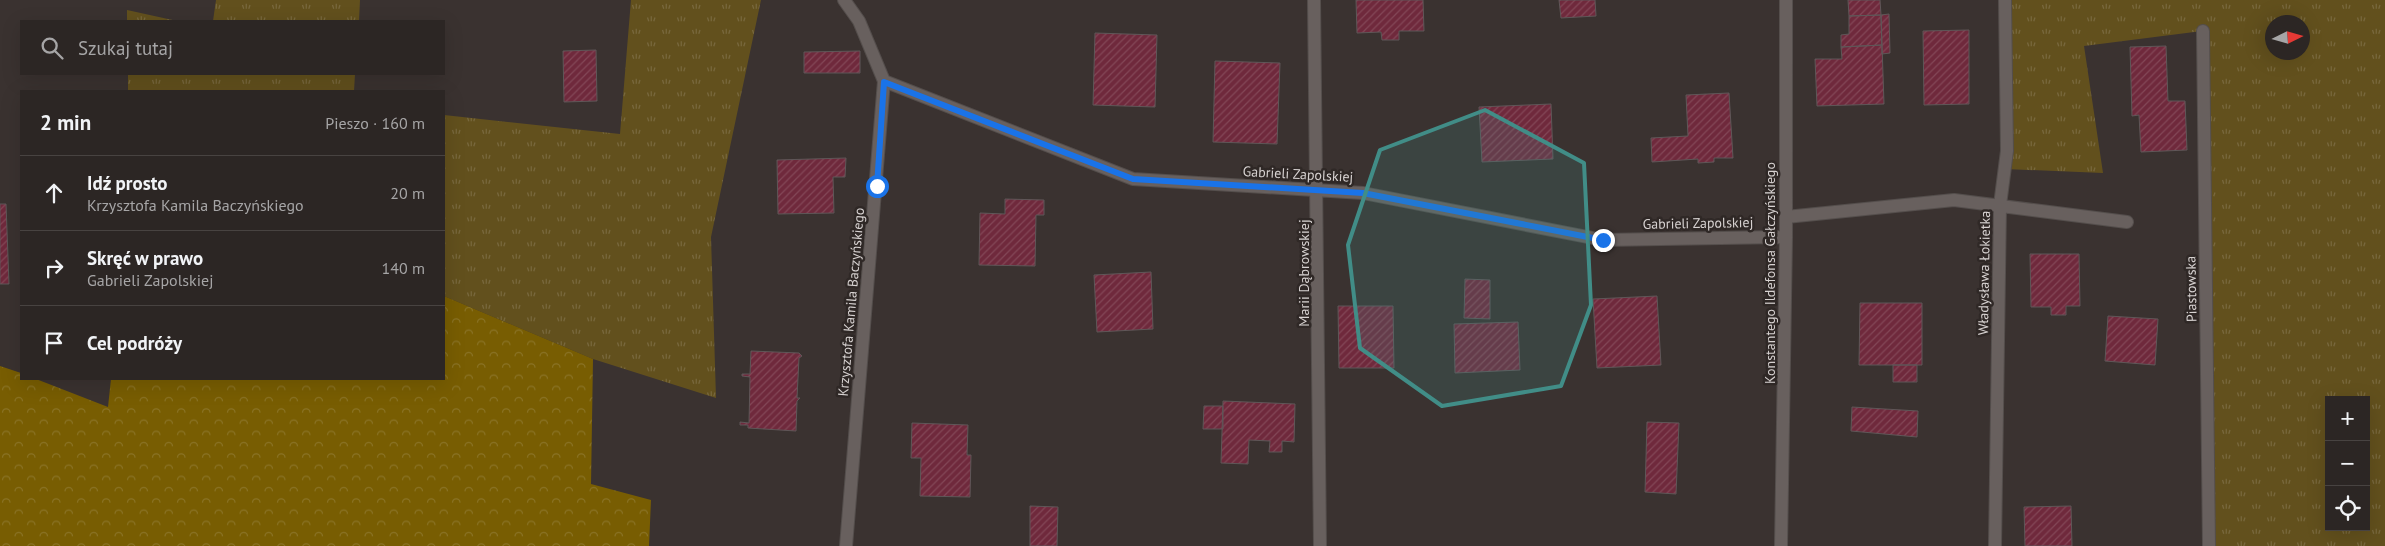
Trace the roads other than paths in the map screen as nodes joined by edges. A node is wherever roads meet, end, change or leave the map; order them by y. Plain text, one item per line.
1 (1314, 0) edge
2 (1786, 0) edge
3 (2005, 0) edge
4 (850, 3) edge
5 (2203, 31) dead end
6 (884, 82) junction
7 (1318, 190) junction
8 (2000, 205) junction
9 (1786, 217) junction
10 (2127, 222) dead end
11 (1786, 237) junction
12 (846, 546) edge
13 (1320, 546) edge
14 (1782, 546) edge
15 (1995, 546) edge
16 (2209, 546) edge

1 - 7 street, Marii Dąbrowskiej
2 - 9 street, Konstantego Ildefonsa Gałczyńskiego
3 - 8 street, Władysława Łokietka
4 - 6 street, Krzysztofa Kamila Baczyńskiego
5 - 16 street, Piastowska
6 - 7 street, Gabrieli Zapolskiej
6 - 12 street, Krzysztofa Kamila Baczyńskiego
7 - 11 street, Gabrieli Zapolskiej
7 - 13 street, Marii Dąbrowskiej
8 - 9 street
8 - 10 street
8 - 15 street, Władysława Łokietka
9 - 11 street, Konstantego Ildefonsa Gałczyńskiego
11 - 14 street, Konstantego Ildefonsa Gałczyńskiego

